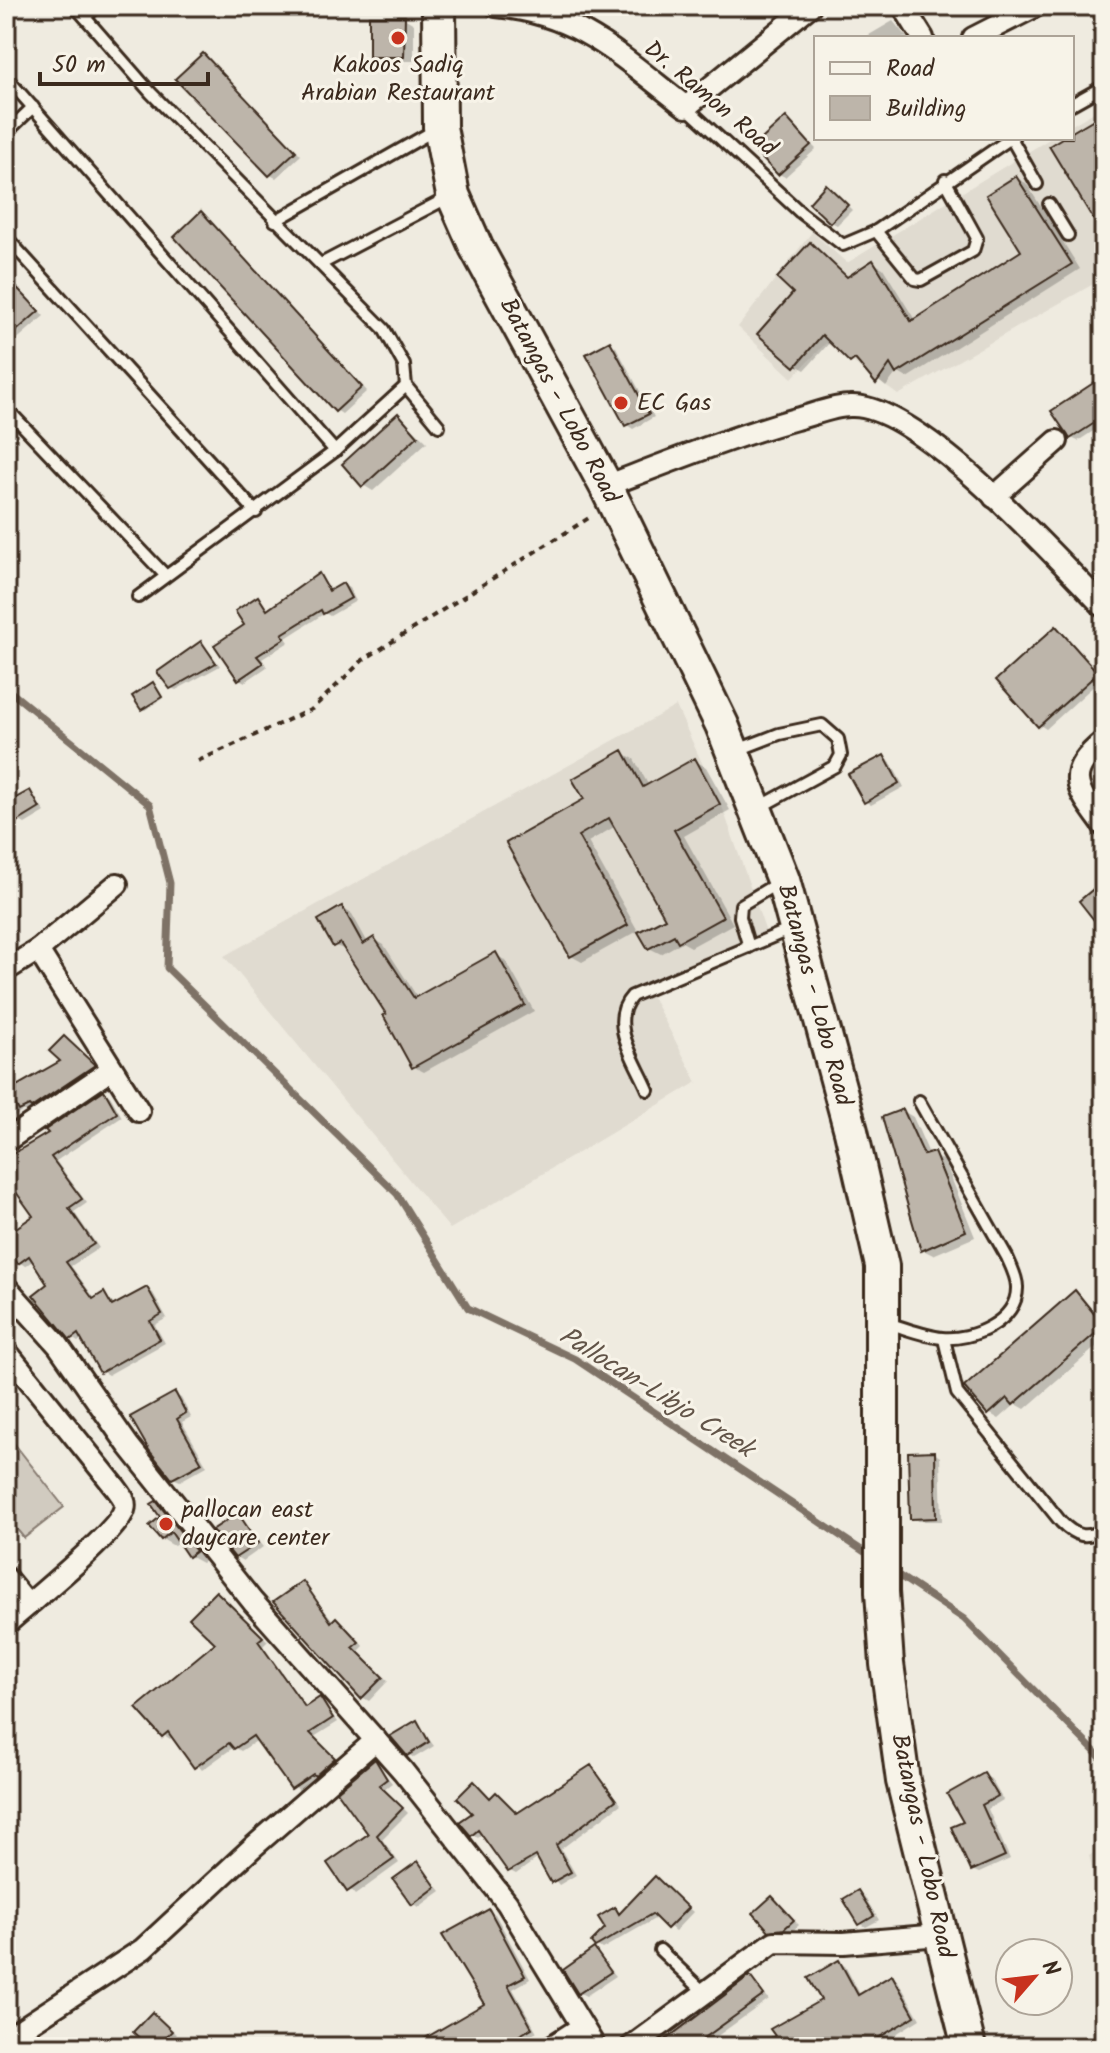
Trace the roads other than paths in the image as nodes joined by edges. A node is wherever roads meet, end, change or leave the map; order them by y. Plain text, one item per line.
1 (75, 6) edge
2 (97, 6) edge
3 (439, 6) edge
4 (496, 6) edge
5 (810, 6) edge
6 (903, 6) edge
7 (1036, 6) edge
8 (85, 17) junction
9 (922, 36) edge
10 (977, 36) edge
11 (6, 77) edge
12 (1104, 86) edge
13 (1074, 103) edge
14 (33, 107) junction
15 (686, 107) junction
16 (440, 127) junction
17 (6, 133) edge
18 (1012, 140) edge
19 (992, 143) edge
20 (945, 180) junction
21 (1037, 184) dead end
22 (453, 195) junction
23 (1049, 204) dead end
24 (275, 221) junction
25 (876, 231) junction
26 (1068, 235) dead end
27 (6, 237) edge
28 (321, 264) junction
29 (406, 386) junction
30 (6, 408) edge
31 (439, 426) dead end
32 (1057, 441) dead end
33 (335, 451) junction
34 (610, 494) junction
35 (994, 497) junction
36 (256, 512) junction
37 (165, 575) junction
38 (138, 597) dead end
39 (1104, 607) edge
40 (1104, 741) edge
41 (733, 752) junction
42 (757, 808) junction
43 (1104, 826) edge
44 (783, 880) junction
45 (117, 884) dead end
46 (797, 927) junction
47 (749, 947) junction
48 (38, 950) junction
49 (6, 970) edge
50 (112, 1069) junction
51 (648, 1090) dead end
52 (919, 1101) dead end
53 (139, 1111) dead end
54 (6, 1141) edge
55 (6, 1287) edge
56 (881, 1322) junction
57 (944, 1339) junction
58 (6, 1351) edge
59 (1104, 1529) edge
60 (6, 1578) edge
61 (28, 1605) junction
62 (6, 1624) edge
63 (376, 1740) junction
64 (940, 1935) junction
65 (660, 1950) dead end
66 (705, 1994) junction
67 (582, 2027) junction
68 (6, 2039) edge
69 (551, 2047) edge
70 (595, 2047) edge
71 (631, 2047) edge
72 (969, 2047) edge

1 - 8 lane
2 - 8 lane
3 - 16 main road, Batangas - Lobo Road
4 - 15 street, Dr. Ramon Road
5 - 15 street
6 - 9 street
7 - 10 street
8 - 24 lane
11 - 14 lane
12 - 13 lane
14 - 17 lane
14 - 33 lane
15 - 25 lane, Dr. Ramon Road
16 - 22 main road, Batangas - Lobo Road
16 - 24 lane
18 - 21 lane
19 - 20 lane
20 - 25 lane
20 - 25 lane
22 - 28 lane
22 - 34 main road, Batangas - Lobo Road
23 - 26 lane
24 - 28 lane
27 - 36 lane
28 - 29 lane
29 - 31 lane
29 - 33 lane
30 - 37 lane
32 - 35 street
33 - 36 lane
34 - 35 street
34 - 41 main road, Batangas - Lobo Road
35 - 39 street
36 - 37 lane
37 - 38 lane
40 - 43 street
41 - 42 main road, Batangas - Lobo Road
41 - 42 lane
42 - 44 main road, Batangas - Lobo Road
44 - 46 main road, Batangas - Lobo Road
44 - 47 lane
45 - 48 street
46 - 47 lane
46 - 56 main road, Batangas - Lobo Road
47 - 51 lane
48 - 49 street
48 - 50 street
50 - 53 street
50 - 54 street
52 - 57 lane
55 - 63 street
56 - 57 lane
56 - 64 main road, Batangas - Lobo Road
57 - 59 lane
58 - 61 street
60 - 61 street
61 - 62 street
63 - 67 street
63 - 68 street
64 - 66 street
64 - 72 main road, Batangas - Lobo Road
65 - 66 lane
66 - 71 street
67 - 69 street
67 - 70 street

